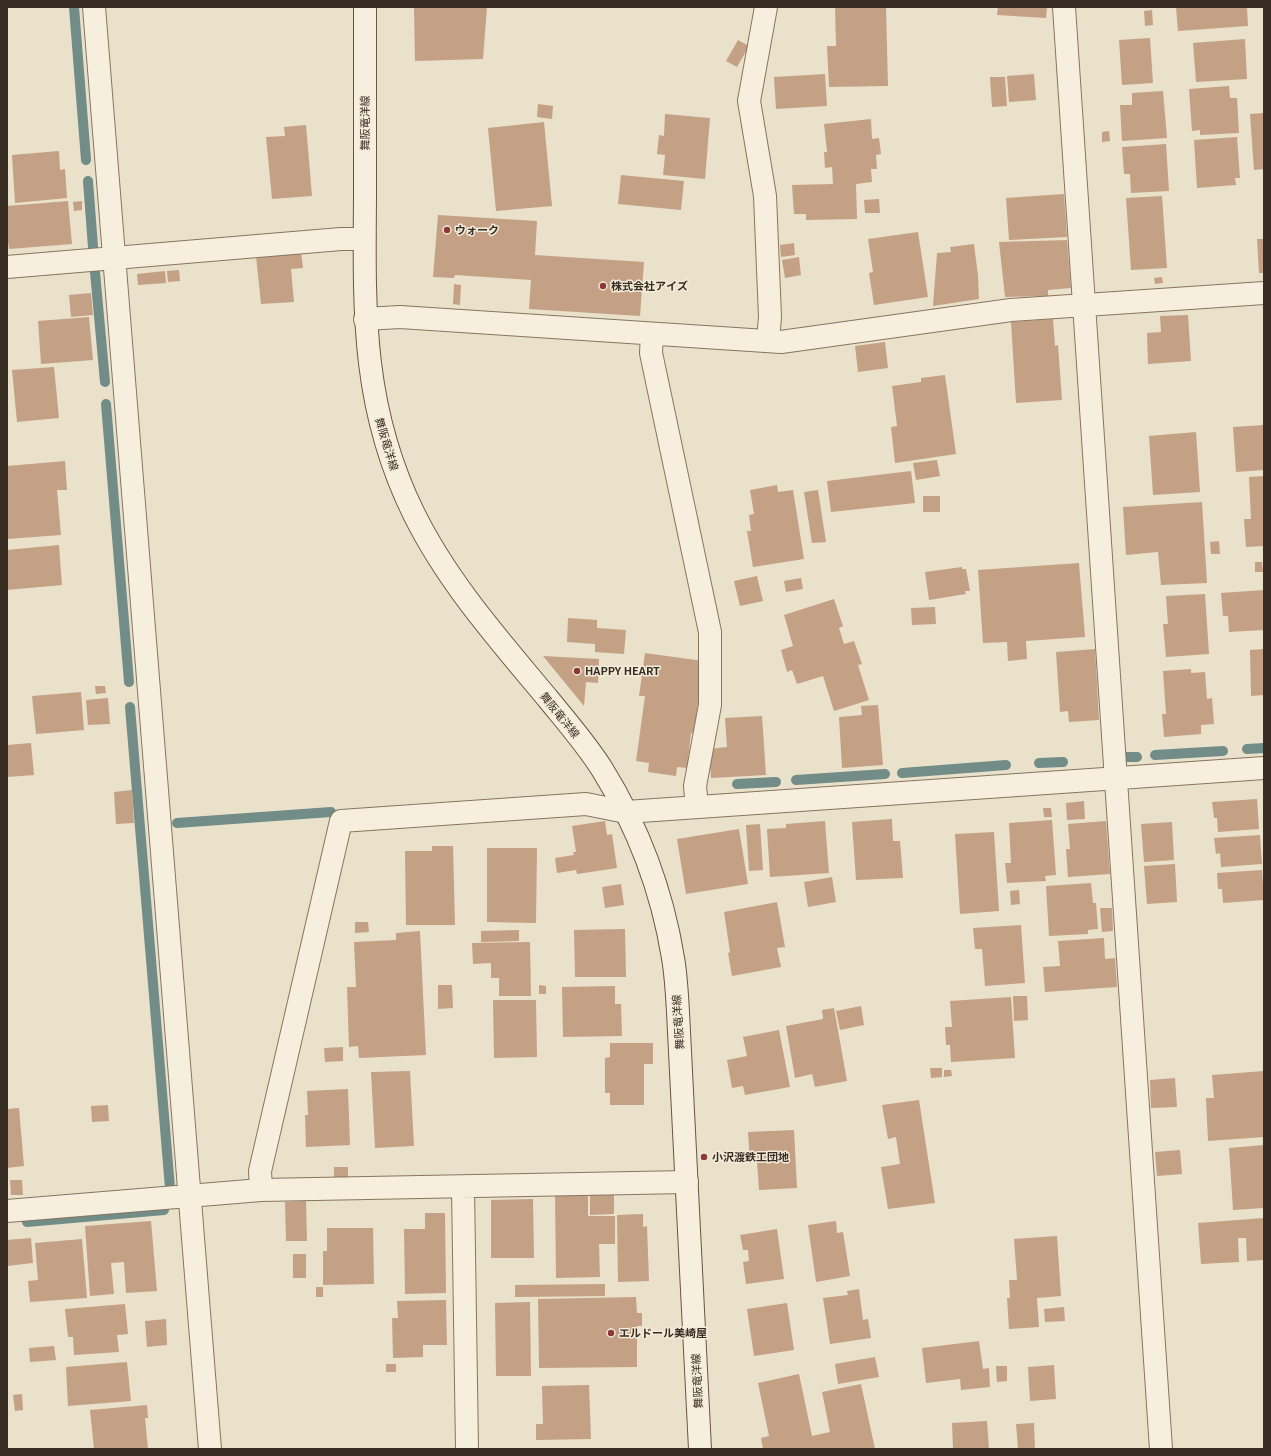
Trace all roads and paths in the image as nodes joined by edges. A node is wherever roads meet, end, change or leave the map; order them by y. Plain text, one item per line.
1 (94, 7) edge
2 (365, 7) edge
3 (766, 7) edge
4 (1064, 7) edge
5 (364, 239) junction
6 (114, 258) junction
7 (7, 266) edge
8 (1264, 293) edge
9 (1084, 305) junction
10 (365, 319) junction
11 (652, 334) junction
12 (768, 341) junction
13 (1264, 768) edge
14 (1116, 778) junction
15 (697, 807) junction
16 (626, 812) junction
17 (687, 1182) junction
18 (463, 1187) junction
19 (261, 1190) junction
20 (190, 1196) junction
21 (7, 1211) edge
22 (210, 1449) edge
23 (468, 1449) edge
24 (700, 1449) edge
25 (1161, 1449) edge

1 - 6 street
2 - 5 street, 舞阪竜洋線
3 - 12 street
4 - 9 street
5 - 6 street
5 - 10 street, 舞阪竜洋線
6 - 7 street
6 - 20 street
8 - 9 street
9 - 12 street
9 - 14 street
10 - 11 street
10 - 16 street, 舞阪竜洋線
11 - 12 street
11 - 15 street
13 - 14 street
14 - 15 street
14 - 25 street
15 - 16 street
16 - 17 street, 舞阪竜洋線
16 - 19 street
17 - 18 street
17 - 24 street, 舞阪竜洋線
18 - 19 street
18 - 23 street
19 - 20 street
20 - 21 street
20 - 22 street

